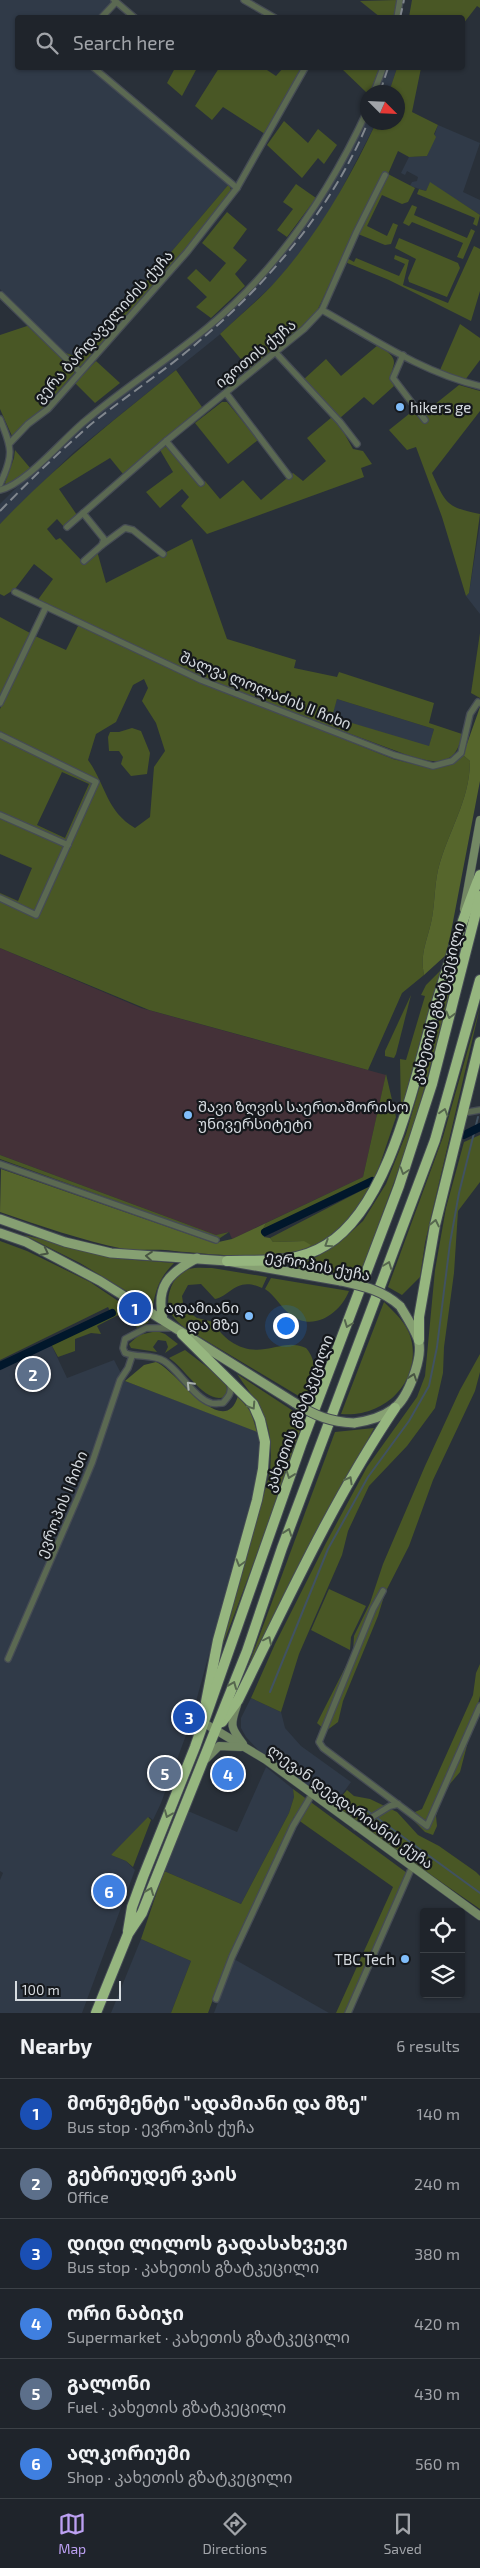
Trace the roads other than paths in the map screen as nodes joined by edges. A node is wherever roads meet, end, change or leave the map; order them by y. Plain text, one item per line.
1 (244, 0) edge
2 (400, 0) edge
3 (115, 1) edge
4 (103, 15) edge
5 (131, 15) edge
6 (270, 15) edge
7 (398, 15) edge
8 (96, 70) edge
9 (304, 70) edge
10 (383, 70) edge
11 (377, 85) edge
12 (360, 126) edge
13 (385, 175) dead end
14 (237, 188) junction
15 (1, 295) edge
16 (322, 310) junction
17 (276, 353) junction
18 (402, 355) junction
19 (80, 372) junction
20 (480, 386) edge
21 (226, 393) junction
22 (0, 419) edge
23 (425, 420) dead end
24 (166, 441) junction
25 (10, 443) junction
26 (357, 444) dead end
27 (289, 476) dead end
28 (200, 483) dead end
29 (0, 484) edge
30 (0, 490) edge
31 (83, 513) junction
32 (67, 527) dead end
33 (102, 546) junction
34 (163, 554) dead end
35 (84, 561) dead end
36 (15, 592) dead end
37 (46, 607) junction
38 (479, 702) edge
39 (0, 703) edge
40 (0, 735) edge
41 (0, 815) edge
42 (480, 820) edge
43 (68, 845) junction
44 (480, 875) edge
45 (480, 896) edge
46 (0, 898) edge
47 (460, 926) junction
48 (463, 968) junction
49 (480, 980) edge
50 (480, 1042) edge
51 (480, 1110) edge
52 (463, 1113) junction
53 (0, 1164) edge
54 (0, 1219) edge
55 (0, 1233) edge
56 (216, 1240) dead end
57 (197, 1258) junction
58 (226, 1261) junction
59 (163, 1320) junction
60 (173, 1328) junction
61 (182, 1334) junction
62 (419, 1340) junction
63 (132, 1356) junction
64 (229, 1379) junction
65 (395, 1408) junction
66 (383, 1591) dead end
67 (8, 1659) dead end
68 (238, 1700) junction
69 (480, 1706) edge
70 (204, 1723) junction
71 (215, 1730) junction
72 (246, 1747) junction
73 (200, 1769) junction
74 (311, 1796) junction
75 (398, 1804) junction
76 (356, 1827) junction
77 (412, 1867) junction
78 (480, 1916) edge
79 (128, 1934) junction
80 (216, 1999) dead end
81 (96, 2013) edge
82 (348, 2013) edge

1 - 6 street
2 - 7 street
3 - 4 street
3 - 5 street
8 - 14 street
9 - 14 street, ვერა ბარდაველიძის ქუჩა
10 - 11 street
12 - 30 street
13 - 16 street, იგოთის ქუჩა
14 - 19 street, ვერა ბარდაველიძის ქუჩა
15 - 19 street
16 - 17 street, იგოთის ქუჩა
16 - 18 street
17 - 21 street, იგოთის ქუჩა
17 - 26 street
18 - 20 street
18 - 23 street
19 - 25 street, ვერა ბარდაველიძის ქუჩა
21 - 24 street, იგოთის ქუჩა
21 - 27 street
22 - 25 street
24 - 28 street
24 - 31 street, იგოთის ქუჩა
25 - 29 street
31 - 32 street, იგოთის ქუჩა
31 - 33 street
33 - 34 street
33 - 35 street
36 - 37 street, შალვა ლოლაძის II ჩიხი
37 - 38 street, შალვა ლოლაძის II ჩიხი
37 - 39 street
40 - 43 street
41 - 43 street
42 - 47 main road, კახეთის გზატკეცილი
43 - 46 street
44 - 47 highway
45 - 48 highway, კახეთის გზატკეცილი
47 - 48 highway
47 -> 58 highway
48 -> 70 highway, კახეთის გზატკეცილი
71 -> 49 highway, კახეთის გზატკეცილი
50 - 52 highway
51 - 52 street
62 -> 52 highway
53 - 56 street
57 -> 54 main road, ევროპის ქუჩა
55 -> 59 main road
57 - 58 main road, ევროპის ქუჩა
57 - 59 main road
58 - 62 main road, ევროპის ქუჩა, bridge
59 - 60 main road
60 - 61 main road
60 - 63 street
61 - 64 highway
61 - 65 main road, bridge
65 -> 62 main road
64 -> 63 street
63 - 67 street, ევროპის I ჩიხი
64 -> 70 highway
68 -> 65 highway
66 - 75 street
68 - 71 highway
68 - 72 main road
69 - 75 street
70 - 71 main road, ლევან დევდარიანის ქუჩა
70 -> 79 highway, კახეთის გზატკეცილი
71 - 72 main road, ლევან დევდარიანის ქუჩა
71 - 73 highway, კახეთის გზატკეცილი
72 - 73 main road
72 - 74 main road, ლევან დევდარიანის ქუჩა
79 -> 73 highway, კახეთის გზატკეცილი
74 - 76 main road, ლევან დევდარიანის ქუჩა
74 - 80 street
75 - 76 street
76 - 77 main road, ლევან დევდარიანის ქუჩა
77 - 78 main road, ლევან დევდარიანის ქუჩა
77 - 82 street
79 - 81 highway, კახეთის გზატკეცილი

